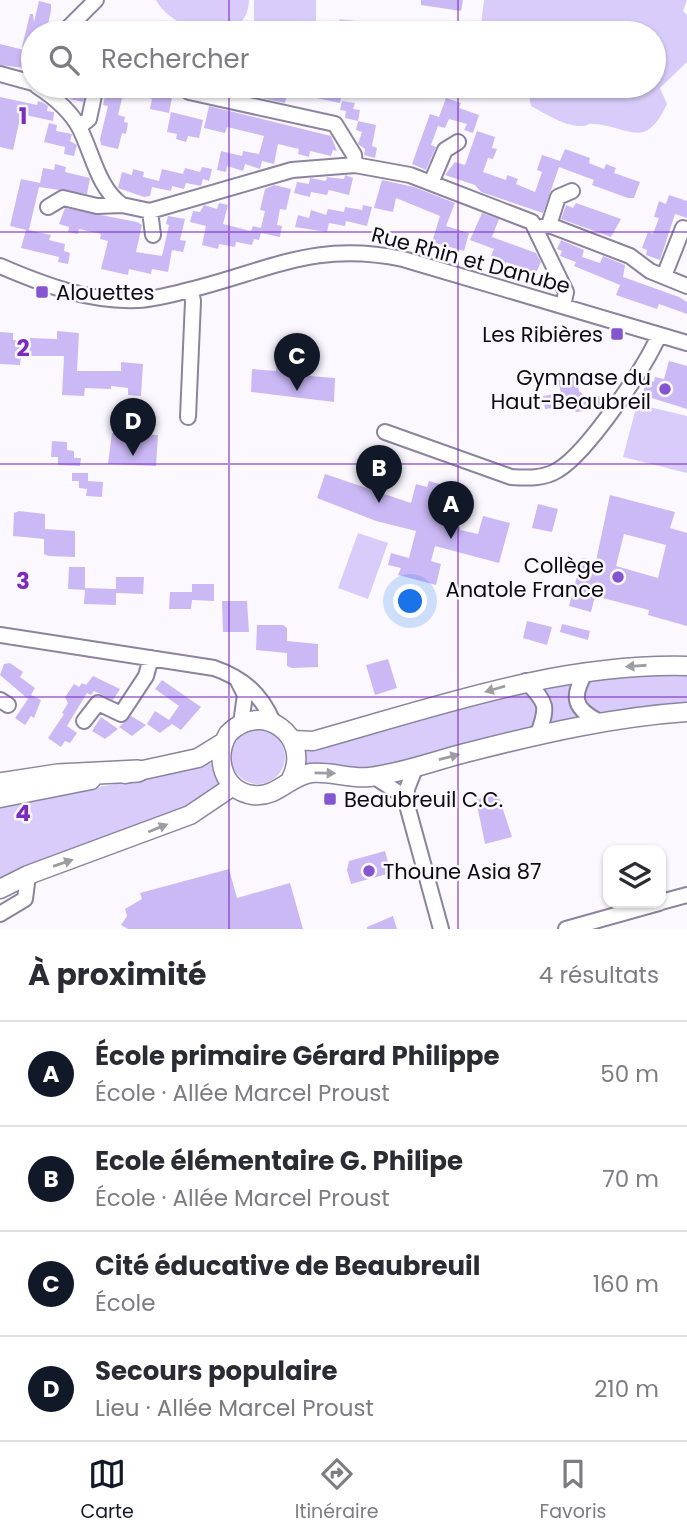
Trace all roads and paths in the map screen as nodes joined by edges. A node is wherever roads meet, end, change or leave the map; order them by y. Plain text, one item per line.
1 (96, 0) edge
2 (75, 21) edge
3 (0, 74) edge
4 (21, 80) edge
5 (52, 98) edge
6 (93, 98) edge
7 (216, 98) edge
8 (79, 127) junction
9 (458, 142) dead end
10 (355, 165) junction
11 (431, 183) junction
12 (572, 191) dead end
13 (122, 205) junction
14 (48, 207) dead end
15 (150, 211) junction
16 (543, 227) junction
17 (687, 230) edge
18 (153, 235) dead end
19 (0, 266) edge
20 (664, 276) junction
21 (687, 286) edge
22 (191, 290) junction
23 (563, 306) junction
24 (659, 335) junction
25 (687, 343) edge
26 (188, 417) dead end
27 (385, 432) dead end
28 (0, 635) edge
29 (151, 658) junction
30 (687, 666) edge
31 (586, 671) junction
32 (235, 675) junction
33 (526, 681) junction
34 (687, 712) edge
35 (85, 721) dead end
36 (598, 721) junction
37 (273, 722) junction
38 (241, 723) junction
39 (538, 734) junction
40 (293, 740) junction
41 (224, 741) junction
42 (416, 766) junction
43 (138, 771) junction
44 (373, 776) junction
45 (291, 779) junction
46 (0, 783) edge
47 (233, 786) junction
48 (0, 798) edge
49 (407, 805) junction
50 (28, 875) junction
51 (0, 889) edge
52 (687, 895) edge
53 (666, 901) edge
54 (642, 908) edge
55 (0, 914) edge
56 (441, 929) edge
57 (566, 929) edge

1 - 2 street
3 - 4 street
5 - 8 street
6 - 8 street
7 - 10 street
8 - 13 street
9 - 11 street
10 - 11 street
10 - 15 street
11 - 16 street
12 - 16 street
13 - 14 street
13 - 15 street
15 - 18 street
16 - 20 street
16 - 23 street
17 - 20 street
19 - 22 street, Rue Rhin et Danube
20 - 21 street
22 - 23 street, Rue Rhin et Danube
22 - 26 street
23 - 24 street, Rue Rhin et Danube
24 - 25 street, Rue Rhin et Danube
24 - 27 street
28 - 29 street
29 - 32 street
29 - 35 street
30 -> 31 main road
31 - 33 main road
31 - 36 street
32 - 37 street
32 - 38 street
33 - 39 street
33 -> 40 main road
34 - 36 main road
36 - 39 main road
37 - 38 main road
37 - 40 main road
38 - 41 main road
42 -> 39 main road
40 - 45 main road
41 - 43 main road
41 - 47 main road
42 - 44 main road
42 - 49 street
43 - 46 highway
43 - 48 main road
45 -> 44 main road
44 - 49 street
45 - 47 main road
50 -> 47 main road
49 - 56 street
50 - 51 main road
50 - 55 street
52 - 53 street
54 - 57 street

